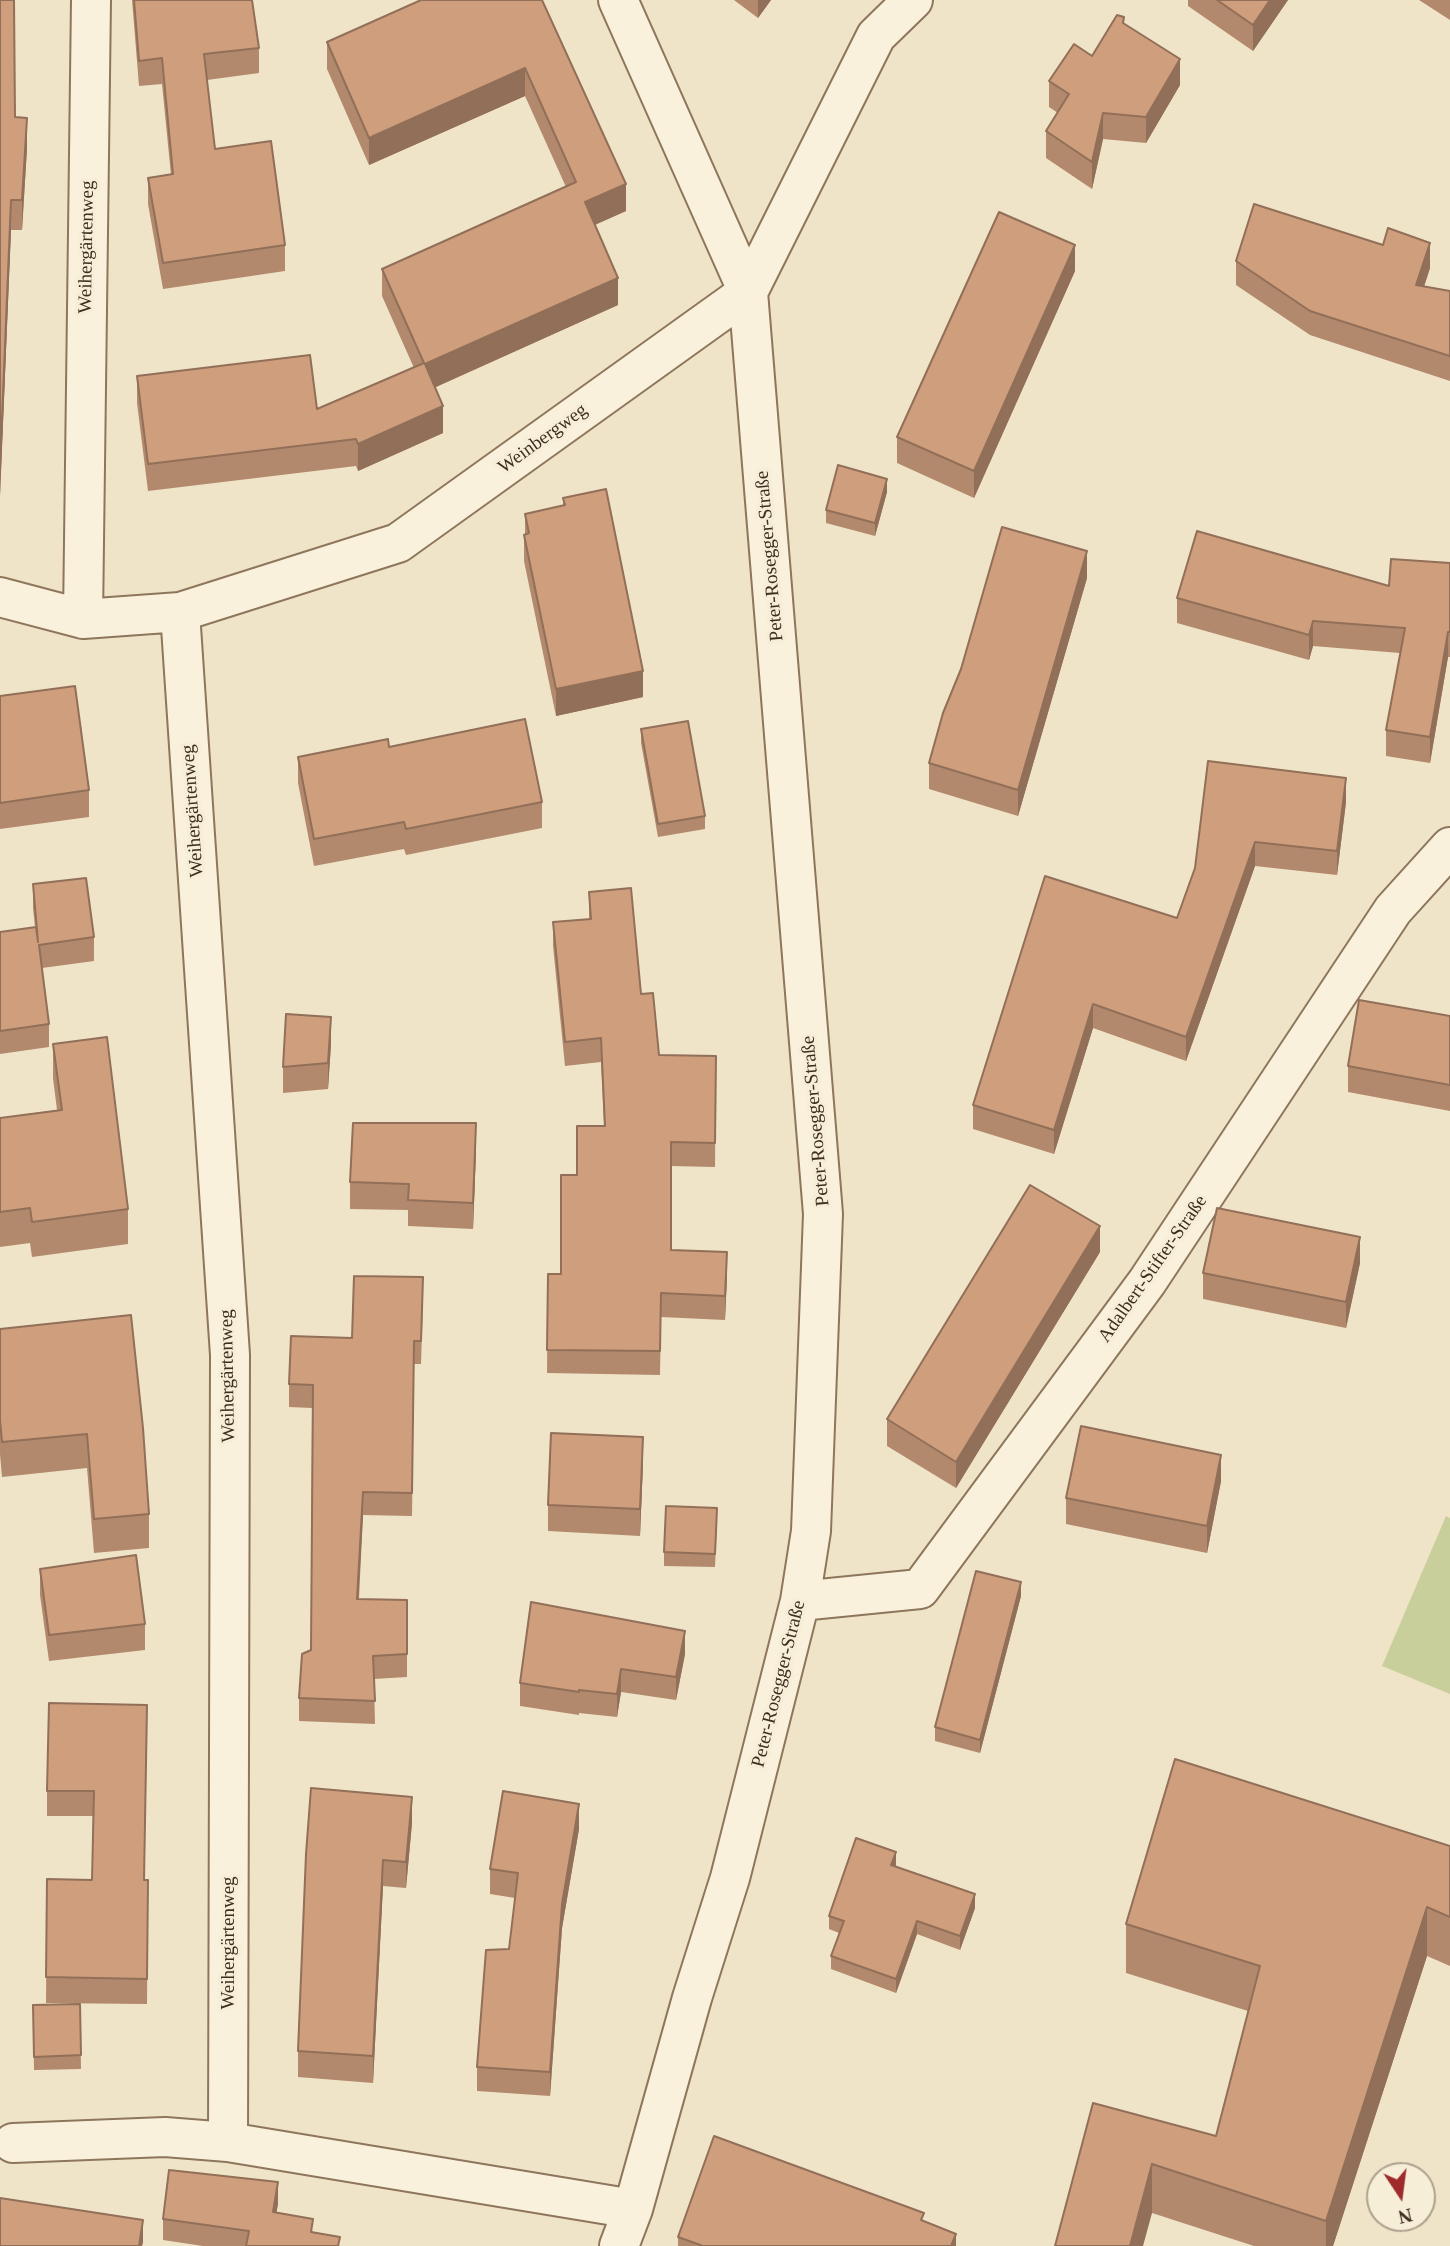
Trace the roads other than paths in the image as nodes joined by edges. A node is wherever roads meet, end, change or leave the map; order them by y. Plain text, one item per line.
1 (91, 0) edge
2 (618, 0) edge
3 (913, 0) edge
4 (748, 292) junction
5 (0, 597) edge
6 (180, 612) junction
7 (83, 619) junction
8 (1450, 847) edge
9 (800, 1601) junction
10 (228, 2142) junction
11 (13, 2143) dead end
12 (633, 2209) junction
13 (619, 2246) edge

1 - 7 street, Weihergärtenweg
2 - 4 street, Peter-Rosegger-Straße
3 - 4 street, Weinbergweg
4 - 6 street, Weinbergweg
4 - 9 street, Peter-Rosegger-Straße
5 - 7 street, Weinbergweg
6 - 7 street, Weinbergweg
6 - 10 street, Weihergärtenweg
8 - 9 street, Adalbert-Stifter-Straße
9 - 12 street, Peter-Rosegger-Straße
10 - 11 street
10 - 12 street
12 - 13 street, Peter-Rosegger-Straße

